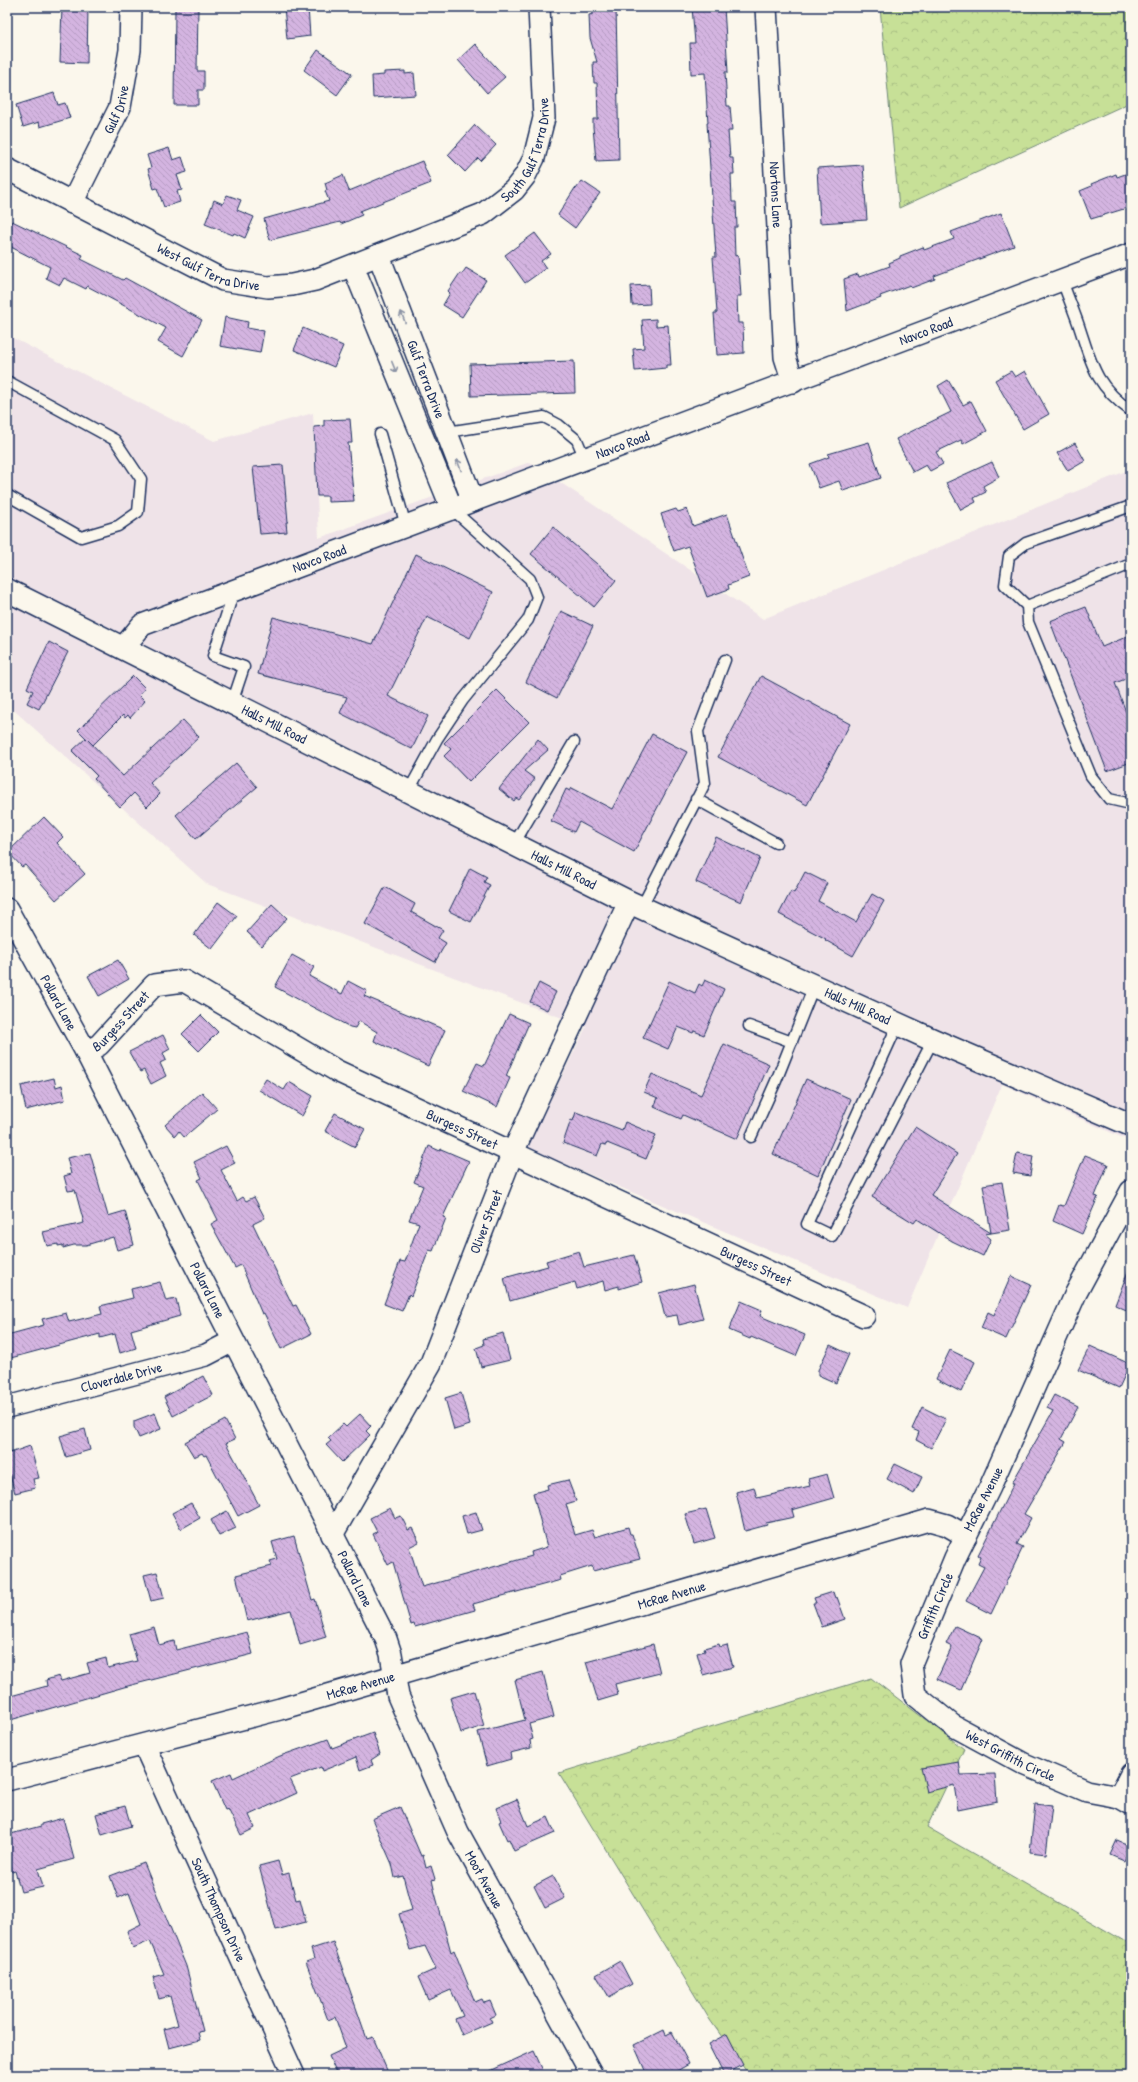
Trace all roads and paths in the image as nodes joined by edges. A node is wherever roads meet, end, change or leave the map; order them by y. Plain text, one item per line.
1 (131, 7) edge
2 (539, 7) edge
3 (766, 7) edge
4 (7, 169) edge
5 (72, 203) junction
6 (422, 239) joint
7 (1131, 254) edge
8 (379, 256) junction
9 (353, 266) junction
10 (1062, 280) junction
11 (7, 381) edge
12 (793, 382) junction
13 (1131, 411) edge
14 (447, 432) junction
15 (380, 434) dead end
16 (585, 459) junction
17 (7, 495) edge
18 (473, 501) junction
19 (1131, 506) edge
20 (452, 509) junction
21 (406, 526) junction
22 (1131, 564) edge
23 (7, 590) edge
24 (234, 590) junction
25 (1027, 606) junction
26 (123, 648) junction
27 (725, 660) dead end
28 (232, 703) junction
29 (574, 742) dead end
30 (408, 792) junction
31 (696, 799) junction
32 (1131, 804) edge
33 (776, 843) dead end
34 (514, 844) junction
35 (635, 905) junction
36 (7, 909) edge
37 (814, 986) junction
38 (898, 1024) junction
39 (750, 1026) dead end
40 (933, 1040) junction
41 (792, 1042) junction
42 (86, 1052) junction
43 (1131, 1125) edge
44 (751, 1137) dead end
45 (513, 1152) junction
46 (1131, 1192) edge
47 (864, 1316) dead end
48 (233, 1341) junction
49 (7, 1407) edge
50 (332, 1535) junction
51 (966, 1536) junction
52 (395, 1676) junction
53 (913, 1679) joint
54 (144, 1745) junction
55 (1131, 1774) edge
56 (7, 1780) edge
57 (1125, 1800) edge
58 (294, 2075) edge
59 (592, 2075) edge

1 - 5 street, Gulf Drive
2 - 6 street, South Gulf Terra Drive
3 - 12 street, Nortons Lane
4 - 5 street, West Gulf Terra Drive
5 - 9 street, West Gulf Terra Drive
6 - 8 street, West Gulf Terra Drive
7 - 10 street, Navco Road
8 - 9 street, West Gulf Terra Drive
14 -> 8 street, Gulf Terra Drive
9 -> 20 street
10 - 12 street, Navco Road
10 - 13 lane
11 - 17 lane
12 - 16 street, Navco Road
14 - 16 lane
18 -> 14 street, Gulf Terra Drive
15 - 21 lane
16 - 18 street, Navco Road
18 - 20 street, Navco Road
19 - 25 lane
20 - 21 street, Navco Road
20 - 30 lane
21 - 24 street, Navco Road
22 - 25 lane
23 - 26 street, Halls Mill Road
24 - 26 street, Navco Road
24 - 28 lane
25 - 32 lane
26 - 28 street, Halls Mill Road
27 - 31 lane
28 - 30 street, Halls Mill Road
29 - 34 lane
30 - 34 street, Halls Mill Road
31 - 33 lane
31 - 35 lane
34 - 35 street, Halls Mill Road
35 - 37 street, Halls Mill Road
35 - 45 street, Oliver Street
36 - 42 street, Pollard Lane
37 - 38 street, Halls Mill Road
37 - 41 lane
38 - 40 street, Halls Mill Road
38 - 40 lane
39 - 41 lane
40 - 43 street, Halls Mill Road
41 - 44 lane
42 - 45 street, Burgess Street
42 - 48 street, Pollard Lane
45 - 47 street, Burgess Street
45 - 50 street, Oliver Street
46 - 51 street, McRae Avenue
48 - 49 street, Cloverdale Drive
48 - 50 street, Pollard Lane
50 - 52 street, Pollard Lane
51 - 52 street, McRae Avenue
51 - 53 street, Griffith Circle
52 - 54 street, McRae Avenue
52 - 59 street, Moot Avenue
53 - 57 street, West Griffith Circle
54 - 56 street, McRae Avenue
54 - 58 street, South Thompson Drive
55 - 57 street

